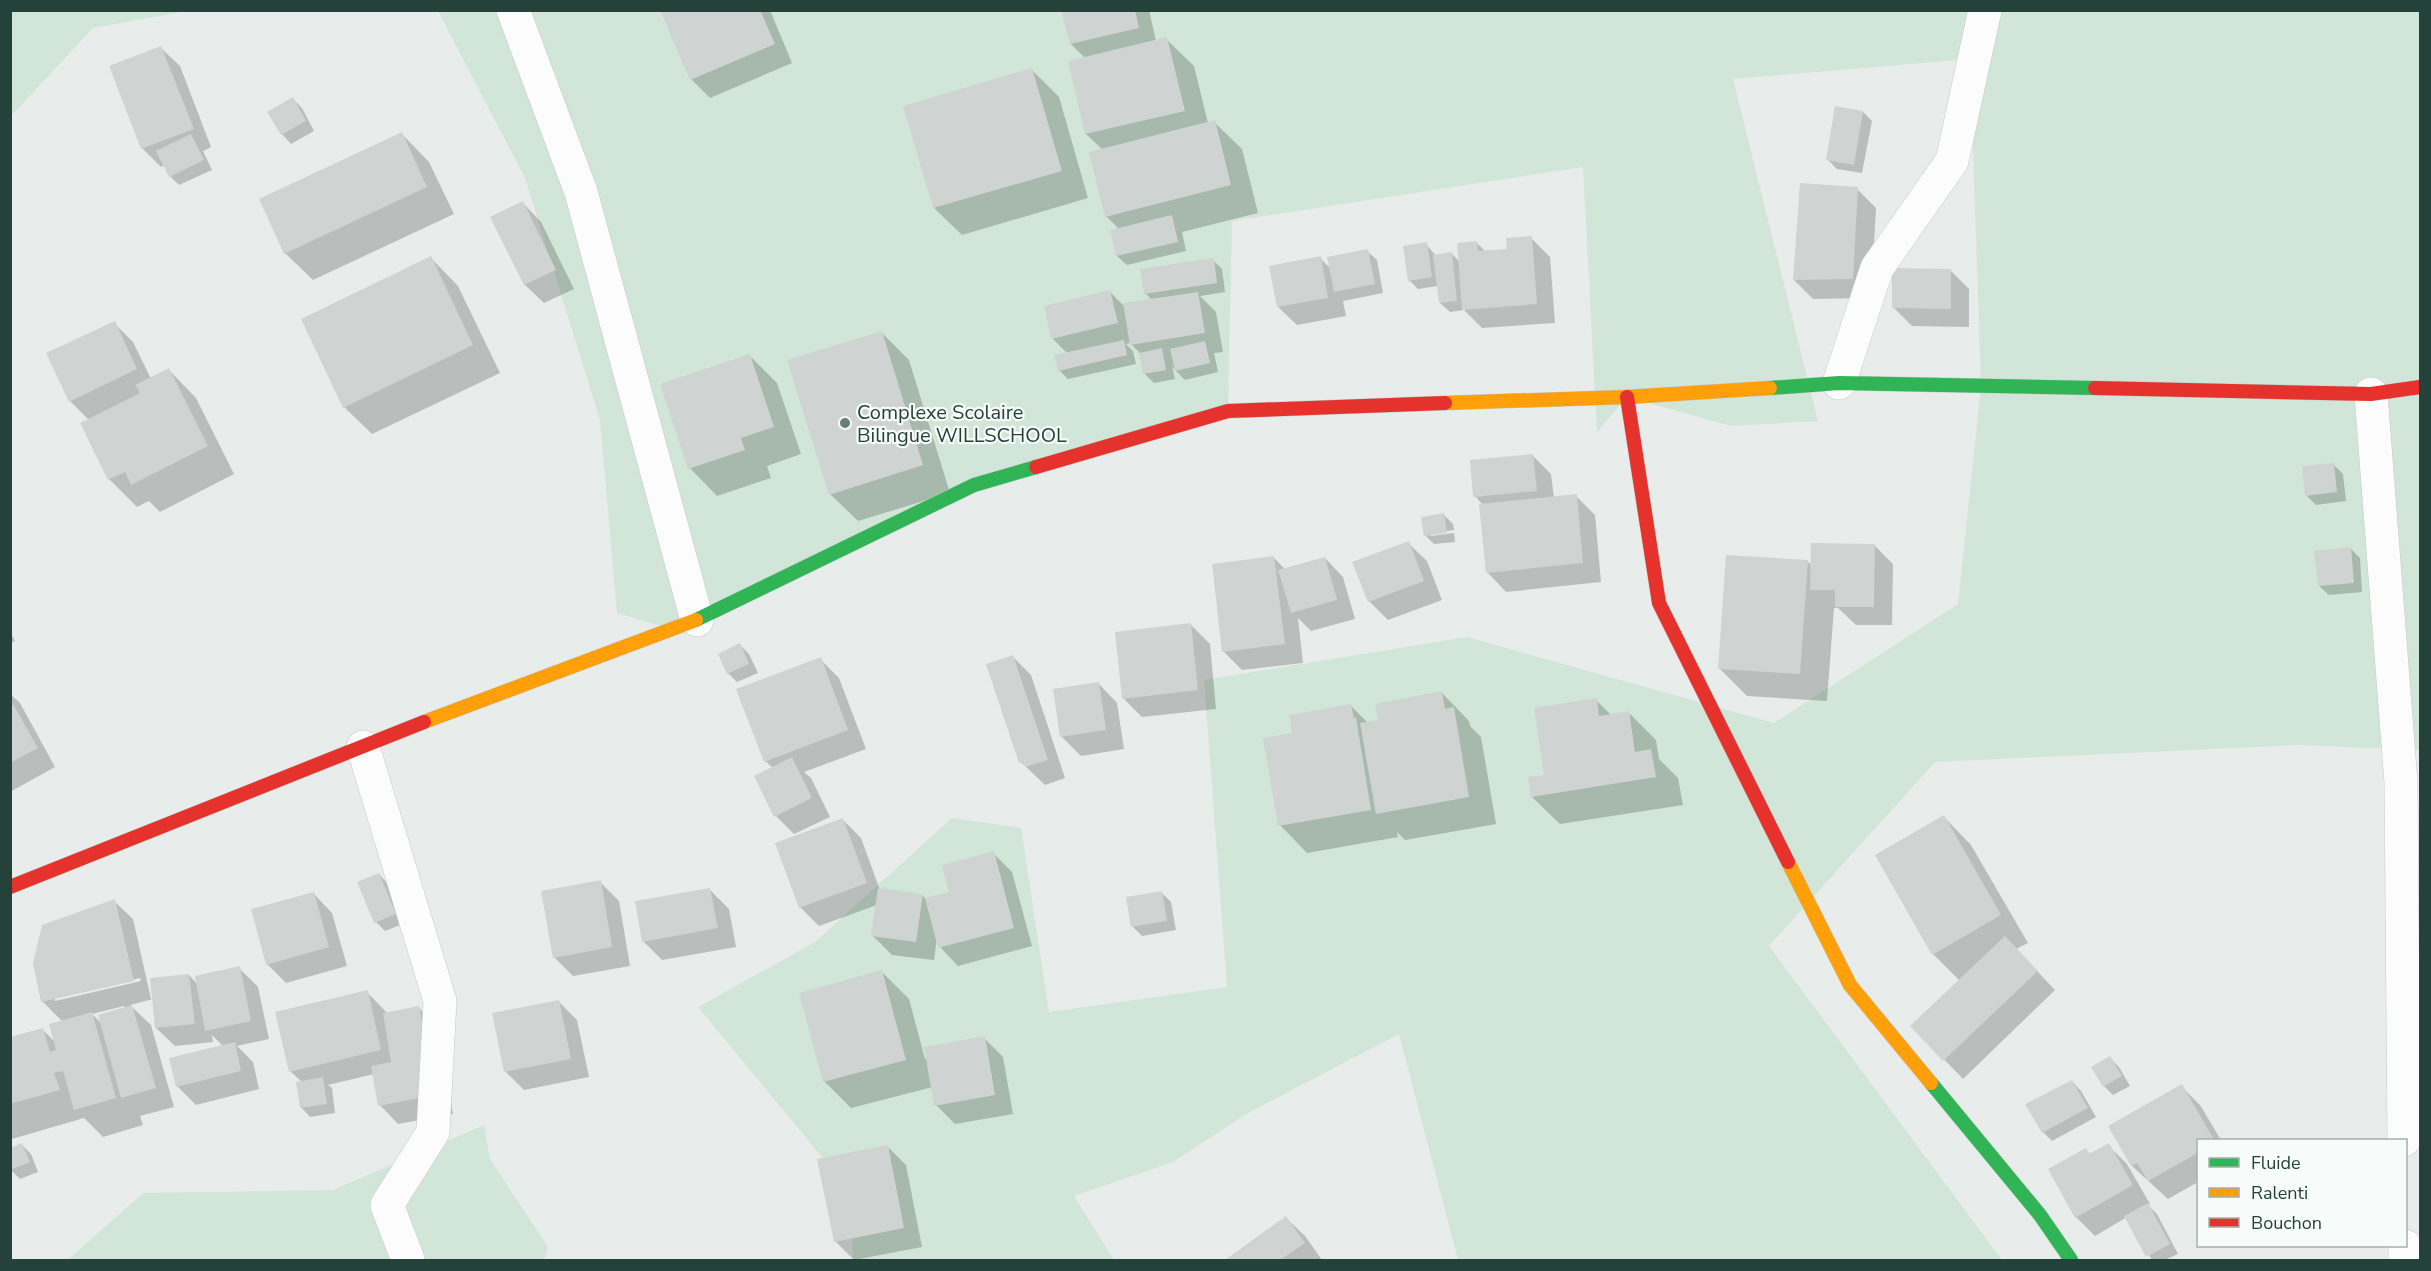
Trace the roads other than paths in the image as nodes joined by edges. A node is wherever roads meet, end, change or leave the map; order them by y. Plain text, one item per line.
1 (513, 10) edge
2 (1985, 10) edge
3 (1839, 383) junction
4 (2421, 387) edge
5 (2371, 394) junction
6 (1627, 397) junction
7 (698, 620) junction
8 (363, 747) junction
9 (10, 887) edge
10 (2404, 1139) edge
11 (408, 1260) edge
12 (2071, 1260) edge

1 - 7 street
2 - 3 street
3 - 5 street
3 - 6 street
4 - 5 street
5 - 10 street
6 - 7 street
6 - 12 street
7 - 8 street
8 - 9 street
8 - 11 street

